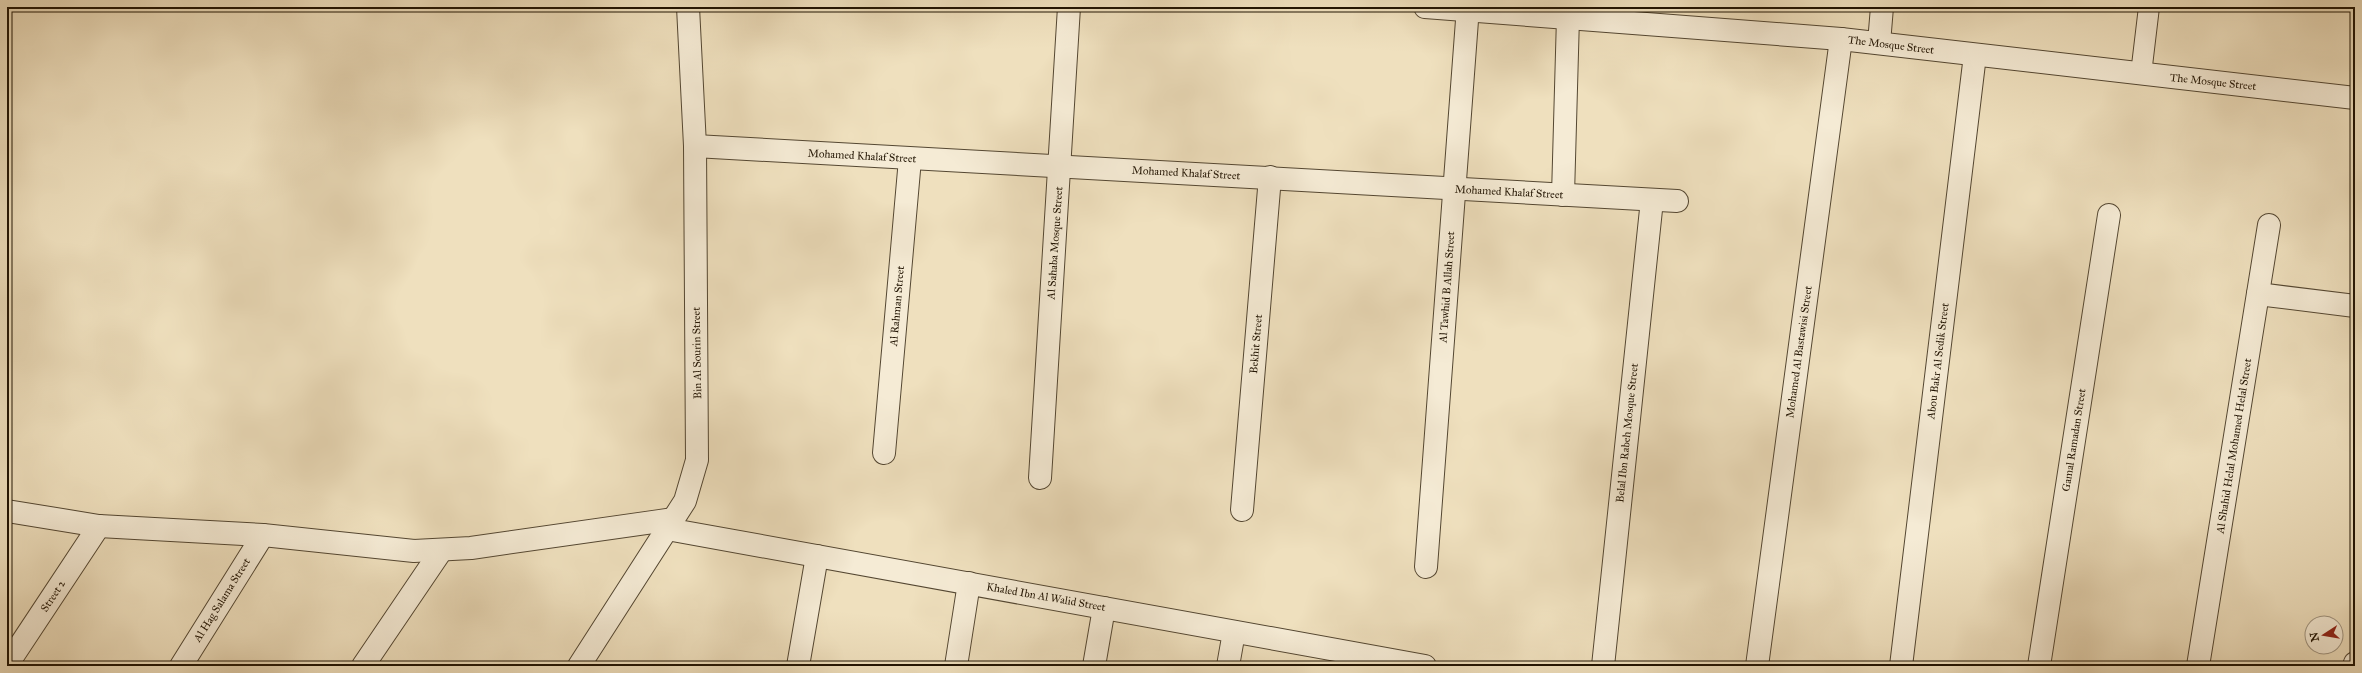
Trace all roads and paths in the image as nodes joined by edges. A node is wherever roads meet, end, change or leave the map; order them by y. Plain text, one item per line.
1 (688, 7) edge
2 (1069, 7) edge
3 (1425, 7) edge
4 (1882, 7) edge
5 (2148, 7) edge
6 (1468, 8) edge
7 (1568, 17) junction
8 (1841, 39) junction
9 (1879, 43) junction
10 (1975, 55) junction
11 (2141, 74) junction
12 (2355, 98) edge
13 (695, 146) junction
14 (910, 159) junction
15 (1060, 167) junction
16 (1270, 177) junction
17 (1454, 190) junction
18 (1563, 195) junction
19 (1652, 200) junction
20 (1677, 201) dead end
21 (2109, 215) dead end
22 (2269, 226) dead end
23 (2258, 294) junction
24 (2355, 306) edge
25 (884, 453) dead end
26 (1040, 478) dead end
27 (1242, 510) dead end
28 (7, 511) edge
29 (670, 524) junction
30 (99, 526) junction
31 (263, 535) junction
32 (441, 550) junction
33 (817, 556) junction
34 (1426, 567) dead end
35 (969, 583) junction
36 (1104, 608) junction
37 (1234, 632) junction
38 (1371, 661) edge
39 (2355, 663) edge
40 (7, 665) edge
41 (181, 666) edge
42 (363, 666) edge
43 (579, 666) edge
44 (798, 666) edge
45 (956, 666) edge
46 (1094, 666) edge
47 (1228, 666) edge
48 (1425, 666) edge
49 (1603, 666) edge
50 (1757, 666) edge
51 (1901, 666) edge
52 (2039, 666) edge
53 (2198, 666) edge
54 (2354, 666) edge

1 - 13 street, Bin Al Sourin Street
2 - 15 street, Al Sahaba Mosque Street
3 - 6 street, The Mosque Street
4 - 9 street
5 - 11 lane
6 - 7 street, The Mosque Street
6 - 17 street, Al Tawhid B Allah Street
7 - 8 street, The Mosque Street
7 - 18 street
8 - 9 street, The Mosque Street
8 - 50 street, Mohamed Al Bastawisi Street
9 - 10 street, The Mosque Street
10 - 11 street, The Mosque Street
10 - 51 street, Abou Bakr Al Sedik Street
11 - 12 street, The Mosque Street
13 - 14 street, Mohamed Khalaf Street
13 - 29 street, Bin Al Sourin Street
14 - 15 street, Mohamed Khalaf Street
14 - 25 street, Al Rahman Street
15 - 16 street, Mohamed Khalaf Street
15 - 26 street, Al Sahaba Mosque Street
16 - 17 street, Mohamed Khalaf Street
16 - 27 street, Bekhit Street
17 - 18 street, Mohamed Khalaf Street
17 - 34 street, Al Tawhid B Allah Street
18 - 19 street, Mohamed Khalaf Street
19 - 20 street, Mohamed Khalaf Street
19 - 49 street, Belal Ibn Rabeh Mosque Street
21 - 52 street, Gamal Ramadan Street
22 - 23 street, Al Shahid Helal Mohamed Helal Street
23 - 24 street
23 - 53 street, Al Shahid Helal Mohamed Helal Street
28 - 30 street, Khaled Ibn Al Walid Street
29 - 32 street, Khaled Ibn Al Walid Street
29 - 33 street, Khaled Ibn Al Walid Street
29 - 43 street, Bin Al Sourin Street
30 - 31 street, Khaled Ibn Al Walid Street
30 - 40 street, Street 2
31 - 32 street, Khaled Ibn Al Walid Street
31 - 41 street, Al Hag Salama Street
32 - 42 street
33 - 35 street, Khaled Ibn Al Walid Street
33 - 44 street
35 - 36 street, Khaled Ibn Al Walid Street
35 - 45 street
36 - 37 street, Khaled Ibn Al Walid Street
36 - 46 street
37 - 38 street, Khaled Ibn Al Walid Street
37 - 47 street
38 - 48 street, Khaled Ibn Al Walid Street
39 - 54 street

